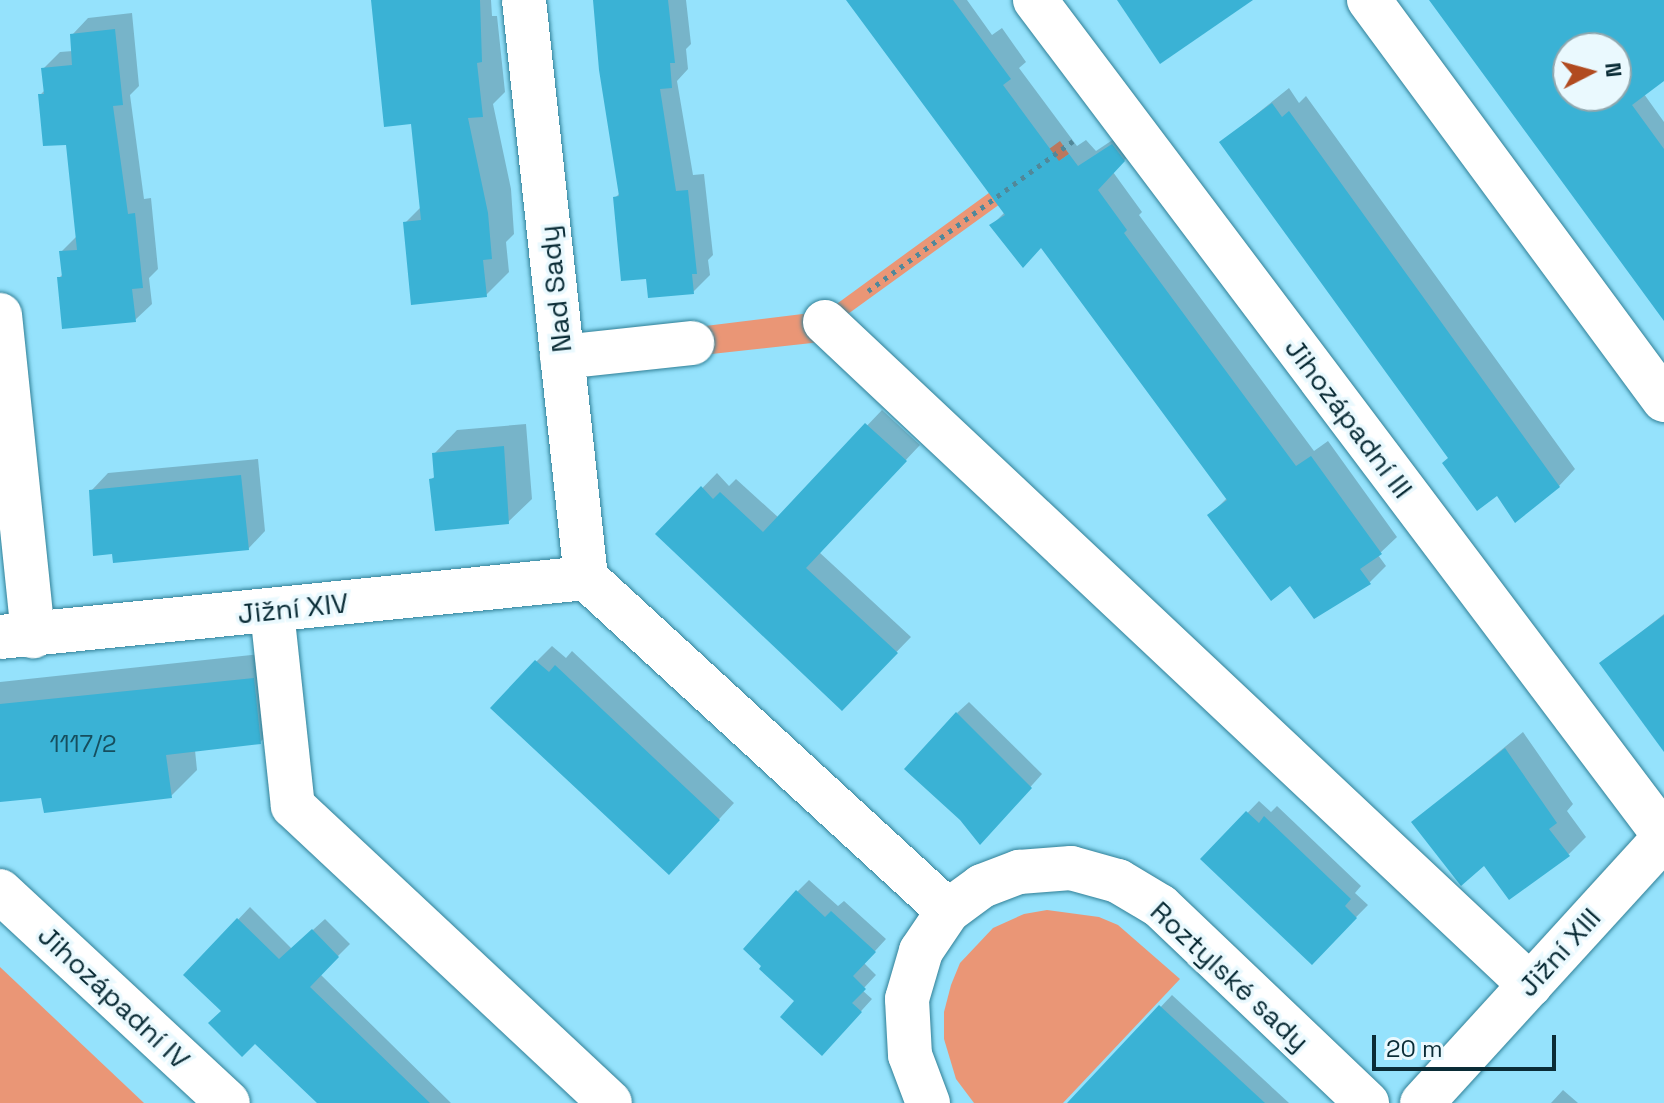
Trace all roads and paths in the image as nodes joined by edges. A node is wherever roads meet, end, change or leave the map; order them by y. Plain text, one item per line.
1 (524, 0) edge
2 (1035, 0) edge
3 (1369, 0) edge
4 (1064, 148) dead end
5 (0, 315) edge
6 (825, 322) joint
7 (692, 343) dead end
8 (562, 357) junction
9 (1664, 400) edge
10 (586, 578) junction
11 (272, 611) junction
12 (16, 637) edge
13 (1664, 837) edge
14 (0, 891) edge
15 (948, 911) junction
16 (1530, 985) junction
17 (228, 1103) edge
18 (610, 1103) edge
19 (928, 1103) edge
20 (1367, 1103) edge
21 (1422, 1103) edge

1 - 8 street, Nad Sady
2 - 13 street, Jihozápadní III
3 - 9 street
4 - 6 path
5 - 12 street
6 - 16 street
7 - 8 street
8 - 10 street, Nad Sady
10 - 11 street, Jižní XIV
10 - 15 street
11 - 12 street, Jižní XIV
11 - 18 street
13 - 16 street, Jižní XIII
14 - 17 street, Jihozápadní IV
15 - 19 street, Roztylské sady
15 - 20 street, Roztylské sady
16 - 21 street, Jižní XIII

